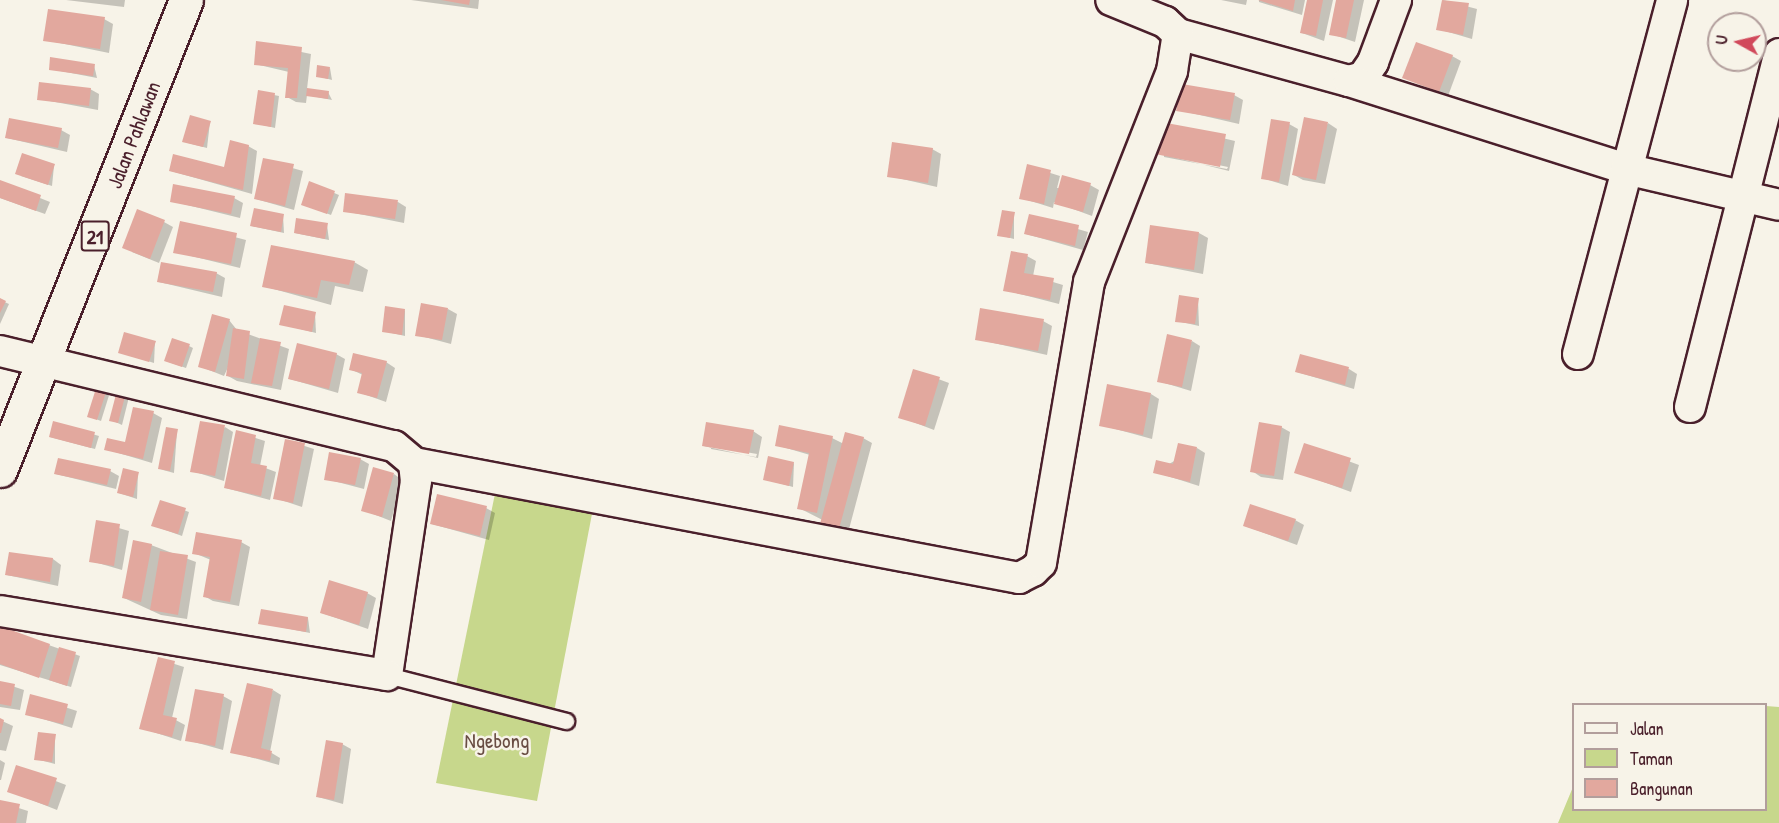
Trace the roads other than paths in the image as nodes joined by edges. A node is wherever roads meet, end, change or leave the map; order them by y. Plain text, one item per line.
1 (186, 0) edge
2 (1111, 0) edge
3 (1396, 0) edge
4 (1672, 0) edge
5 (1178, 34) junction
6 (1779, 54) edge
7 (1349, 81) junction
8 (1626, 169) junction
9 (1740, 195) junction
10 (1779, 204) edge
11 (0, 351) edge
12 (1578, 354) dead end
13 (46, 362) junction
14 (1690, 407) dead end
15 (414, 463) junction
16 (0, 470) edge
17 (0, 611) edge
18 (387, 675) junction
19 (566, 721) dead end

1 - 13 highway, Jalan Pahlawan / 21
2 - 5 street
3 - 7 street
4 - 8 street
5 - 7 street
5 - 15 street
6 - 9 street
7 - 8 street
8 - 9 street
8 - 12 street
9 - 10 street
9 - 14 street
11 - 13 street
13 - 15 street
13 - 16 highway, Jalan Pahlawan / 21
15 - 18 street
17 - 18 street
18 - 19 lane

